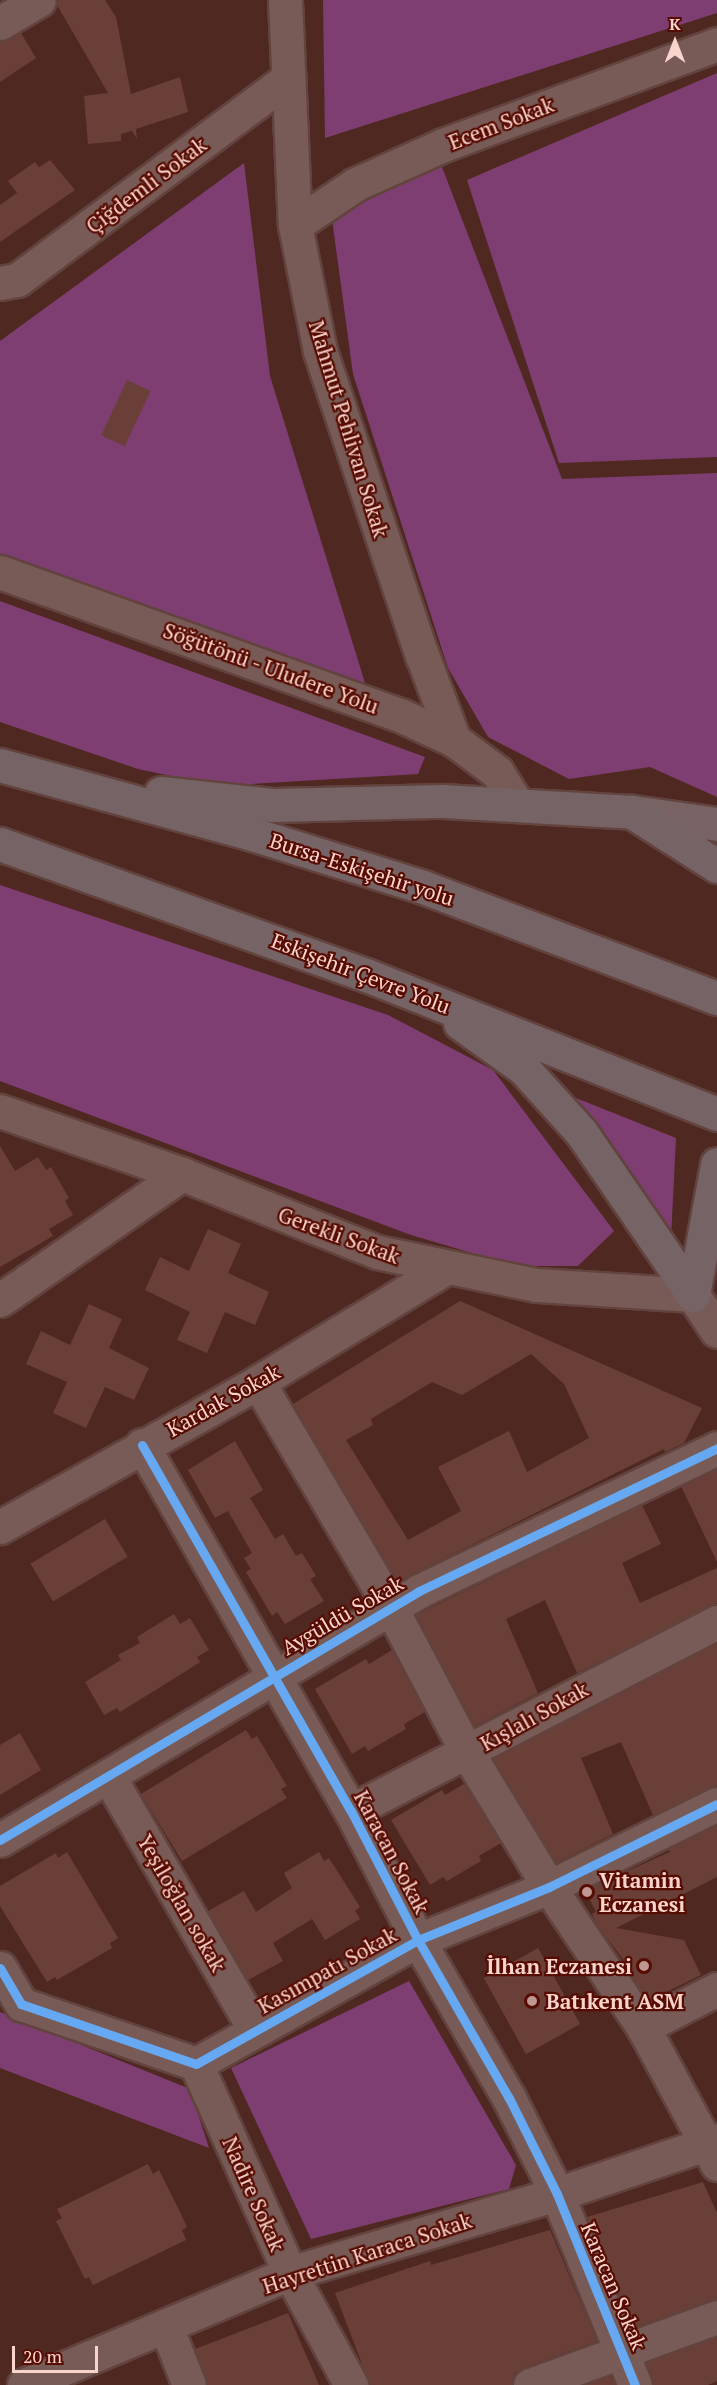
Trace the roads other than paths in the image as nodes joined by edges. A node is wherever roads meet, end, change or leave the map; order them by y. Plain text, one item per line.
1 (285, 0) edge
2 (717, 44) edge
3 (288, 79) junction
4 (295, 225) junction
5 (0, 283) edge
6 (0, 572) edge
7 (454, 740) junction
8 (0, 765) edge
9 (34, 777) junction
10 (516, 803) junction
11 (632, 812) junction
12 (717, 824) edge
13 (0, 844) edge
14 (717, 866) edge
15 (427, 998) junction
16 (717, 998) edge
17 (0, 1111) edge
18 (717, 1114) edge
19 (717, 1164) edge
20 (182, 1174) junction
21 (444, 1269) junction
22 (705, 1287) edge
23 (0, 1300) edge
24 (717, 1331) edge
25 (258, 1382) junction
26 (142, 1445) junction
27 (717, 1448) edge
28 (0, 1527) edge
29 (391, 1608) junction
30 (717, 1622) edge
31 (271, 1677) junction
32 (467, 1752) junction
33 (109, 1777) junction
34 (717, 1804) edge
35 (351, 1811) junction
36 (0, 1840) edge
37 (549, 1887) junction
38 (418, 1940) junction
39 (0, 1968) edge
40 (717, 1989) edge
41 (643, 2028) junction
42 (255, 2030) junction
43 (196, 2064) junction
44 (714, 2150) edge
45 (557, 2194) junction
46 (290, 2273) junction
47 (717, 2317) edge
48 (166, 2326) junction
49 (623, 2351) junction
50 (24, 2385) edge
51 (189, 2385) edge
52 (351, 2385) edge
53 (530, 2385) edge
54 (635, 2385) edge

1 - 3 street, Mahmut Pehlivan Sokak
2 - 4 street, Ecem Sokak
3 - 4 street, Mahmut Pehlivan Sokak
3 - 5 street, Çiğdemli Sokak
4 - 7 street, Mahmut Pehlivan Sokak
6 - 7 street, Söğütönü - Uludere Yolu
7 - 10 street, Söğütönü - Uludere Yolu
8 - 9 highway, Bursa-Eskişehir yolu
9 - 10 highway
9 - 16 highway, Bursa-Eskişehir yolu
10 - 11 highway
11 - 12 main road
11 - 14 highway
13 - 15 highway, Eskişehir Çevre Yolu
15 - 18 highway, Eskişehir Çevre Yolu
15 - 22 highway
17 - 20 street, Gerekli Sokak
19 - 22 highway
20 - 21 street, Gerekli Sokak
20 - 23 street
21 - 22 street, Gerekli Sokak
21 - 25 street, Kardak Sokak
22 - 24 street
25 - 26 street, Kardak Sokak
25 - 29 street
26 - 28 street, Kardak Sokak
26 - 31 street, Karacan Sokak
27 - 29 street, Aygüldü Sokak
29 - 31 street, Aygüldü Sokak
29 - 32 street
30 - 32 street, Kışlalı Sokak
31 - 33 street, Aygüldü Sokak
31 - 35 street, Karacan Sokak
32 - 35 street, Kışlalı Sokak
32 - 37 street
33 - 36 street, Aygüldü Sokak
33 - 42 street, Yeşiloğlan sokak
34 - 37 street, Kasımpatı Sokak
35 - 38 street, Karacan Sokak
37 - 38 street, Kasımpatı Sokak
37 - 41 street
38 - 42 street, Kasımpatı Sokak
38 - 45 street, Karacan Sokak
39 - 43 street
40 - 41 street
41 - 44 street
42 - 43 street, Kasımpatı Sokak
43 - 46 street, Nadire Sokak
44 - 45 street, Hayrettin Karaca Sokak
45 - 46 street, Hayrettin Karaca Sokak
45 - 49 street, Karacan Sokak
46 - 48 street, Hayrettin Karaca Sokak
46 - 52 street, Nadire Sokak
47 - 49 street
48 - 50 street, Hayrettin Karaca Sokak
48 - 51 street
49 - 53 street
49 - 54 street, Karacan Sokak

